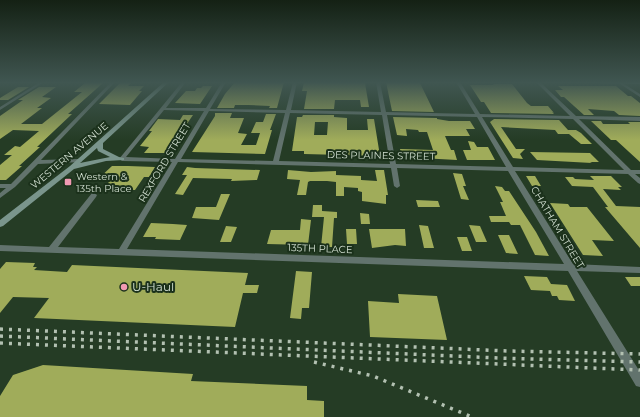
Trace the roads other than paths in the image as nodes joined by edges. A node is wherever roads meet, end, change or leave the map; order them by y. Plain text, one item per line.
1 (94, 101) edge
2 (146, 101) edge
3 (168, 101) edge
4 (212, 101) edge
5 (290, 101) edge
6 (382, 101) edge
7 (470, 101) edge
8 (559, 101) edge
9 (3, 105) edge
10 (0, 109) edge
11 (162, 109) junction
12 (207, 110) junction
13 (288, 112) junction
14 (384, 114) junction
15 (478, 115) junction
16 (575, 117) junction
17 (640, 119) edge
18 (100, 143) junction
19 (122, 159) junction
20 (178, 160) junction
21 (79, 161) junction
22 (36, 162) junction
23 (276, 163) junction
24 (393, 165) junction
25 (72, 168) junction
26 (510, 168) junction
27 (630, 171) junction
28 (640, 172) edge
29 (640, 182) edge
30 (0, 186) edge
31 (13, 186) junction
32 (396, 186) dead end
33 (94, 195) dead end
34 (0, 196) edge
35 (0, 224) edge
36 (0, 248) edge
37 (52, 250) junction
38 (122, 252) junction
39 (571, 268) junction
40 (640, 270) edge
41 (640, 382) edge

1 - 22 street
2 - 18 main road, WESTERN AVENUE
3 - 11 street
4 - 12 street, REXFORD STREET
5 - 13 street
6 - 14 street
7 - 15 street, CHATHAM STREET
8 - 16 street
9 - 10 street
11 - 12 street
11 - 19 street
12 - 13 street
12 - 20 street, REXFORD STREET
13 - 14 street
13 - 23 street
14 - 15 street
14 - 24 street
15 - 16 street
15 - 26 street, CHATHAM STREET
16 - 17 street
16 - 27 street
18 - 19 main road
18 - 21 main road, WESTERN AVENUE
19 - 20 street, DES PLAINES STREET
19 - 25 main road
20 - 23 street, DES PLAINES STREET
20 - 38 street, REXFORD STREET
21 - 22 street
21 - 25 main road, WESTERN AVENUE
22 - 31 street
23 - 24 street, DES PLAINES STREET
24 - 26 street, DES PLAINES STREET
24 - 32 street
25 - 35 main road, WESTERN AVENUE
26 - 27 street, DES PLAINES STREET
26 - 39 street, CHATHAM STREET
27 - 28 street, DES PLAINES STREET
27 - 29 street
30 - 31 street
31 - 34 street
33 - 37 street
36 - 37 street, 135TH PLACE
37 - 38 street, 135TH PLACE
38 - 39 street, 135TH PLACE
39 - 40 street, 135TH PLACE
39 - 41 street, CHATHAM STREET

